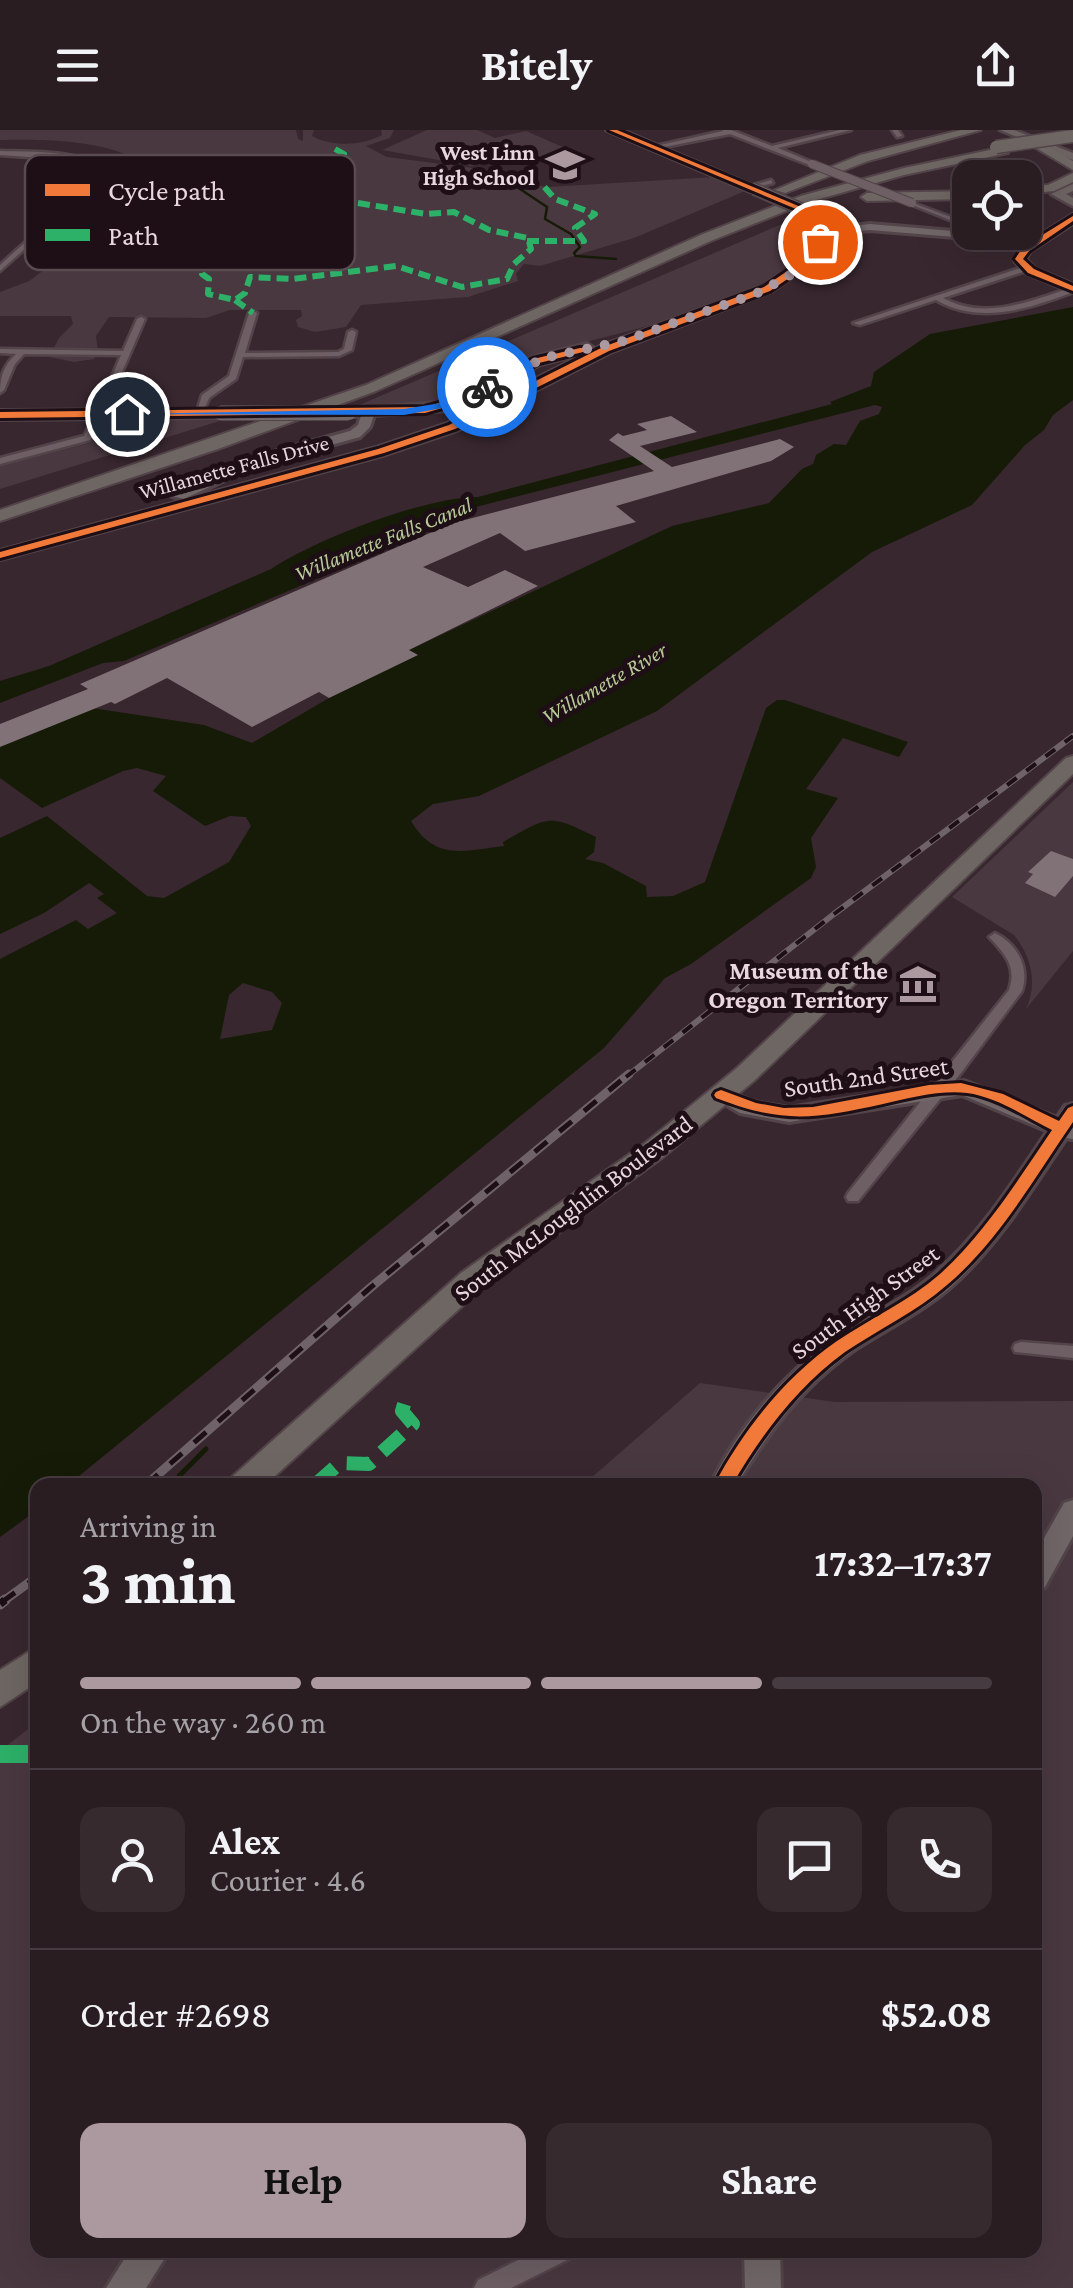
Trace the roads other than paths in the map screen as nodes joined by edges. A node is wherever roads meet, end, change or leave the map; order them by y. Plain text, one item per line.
1 (612, 130) edge
2 (848, 130) edge
3 (974, 130) edge
4 (1004, 130) edge
5 (727, 131) edge
6 (1073, 138) edge
7 (1030, 140) junction
8 (654, 148) junction
9 (771, 148) junction
10 (1004, 151) junction
11 (0, 153) edge
12 (25, 156) edge
13 (1073, 157) edge
14 (992, 160) edge
15 (1073, 166) edge
16 (1073, 177) edge
17 (771, 182) dead end
18 (1073, 187) edge
19 (752, 188) junction
20 (1042, 190) edge
21 (952, 195) edge
22 (1042, 196) edge
23 (1067, 200) edge
24 (820, 216) junction
25 (1073, 218) edge
26 (952, 219) edge
27 (848, 228) junction
28 (709, 229) junction
29 (1056, 229) junction
30 (1042, 230) edge
31 (952, 233) edge
32 (826, 236) junction
33 (1042, 238) edge
34 (25, 247) edge
35 (1025, 250) edge
36 (1026, 268) junction
37 (0, 270) edge
38 (1073, 289) edge
39 (592, 291) junction
40 (938, 298) junction
41 (253, 313) dead end
42 (141, 319) dead end
43 (858, 323) dead end
44 (352, 332) dead end
45 (624, 341) junction
46 (0, 351) edge
47 (21, 353) junction
48 (126, 353) junction
49 (241, 355) junction
50 (582, 359) junction
51 (536, 361) junction
52 (0, 390) edge
53 (110, 391) dead end
54 (199, 413) junction
55 (368, 413) junction
56 (100, 414) junction
57 (0, 415) edge
58 (0, 462) edge
59 (0, 499) edge
60 (150, 514) junction
61 (0, 516) edge
62 (0, 555) edge
63 (1073, 762) edge
64 (995, 938) dead end
65 (942, 1090) junction
66 (721, 1095) junction
67 (1069, 1124) edge
68 (853, 1197) dead end
69 (1020, 1348) dead end
70 (1073, 1352) edge
71 (252, 1478) edge
72 (728, 1478) edge
73 (1073, 1512) edge
74 (1042, 1566) edge
75 (30, 1667) edge
76 (0, 1691) edge
77 (146, 2258) edge
78 (547, 2258) edge
79 (762, 2258) edge
80 (124, 2288) edge
81 (486, 2288) edge
82 (763, 2288) edge

1 - 8 main road
2 - 9 street
3 - 28 highway
4 - 7 main road
5 - 8 street
5 - 9 street
6 - 10 highway, bridge
6 - 10 highway, bridge
7 - 13 main road
7 - 15 highway
8 - 19 main road
9 - 26 street, bridge
10 - 14 highway
10 - 28 highway
10 - 39 highway
11 - 12 street
16 - 20 highway
17 - 19 street
18 - 23 main road
19 - 24 main road, bridge
21 - 39 highway
22 - 23 highway
24 - 27 main road
24 - 32 main road
25 - 29 main road
27 - 31 main road, Willamette Falls Drive
27 - 32 main road, Willamette Falls Drive
28 - 59 highway
29 - 30 main road
29 - 33 main road
32 - 45 main road, Willamette Falls Drive
34 - 37 street
35 - 36 main road
36 - 38 main road
36 - 40 street
38 - 40 street
39 - 61 highway
40 - 43 street
41 - 49 street
42 - 48 street
44 - 49 street
45 - 50 main road, Willamette Falls Drive
45 - 51 main road
46 - 47 street
47 - 48 street
47 - 52 street
48 - 53 street
49 - 54 street
50 - 51 main road
50 - 60 main road, Willamette Falls Drive
51 - 55 main road
54 - 55 main road, bridge
54 - 56 main road
55 - 60 main road
56 - 57 main road
56 - 58 street
60 - 62 main road, Willamette Falls Drive
63 - 66 highway, South McLoughlin Boulevard
64 - 65 street
65 - 66 main road, South 2nd Street
65 - 67 main road, South 2nd Street
65 - 68 street
66 - 71 highway, South McLoughlin Boulevard
67 - 72 main road, South High Street
69 - 70 street
73 - 74 main road
75 - 76 highway
77 - 80 main road
78 - 81 street
79 - 82 main road

